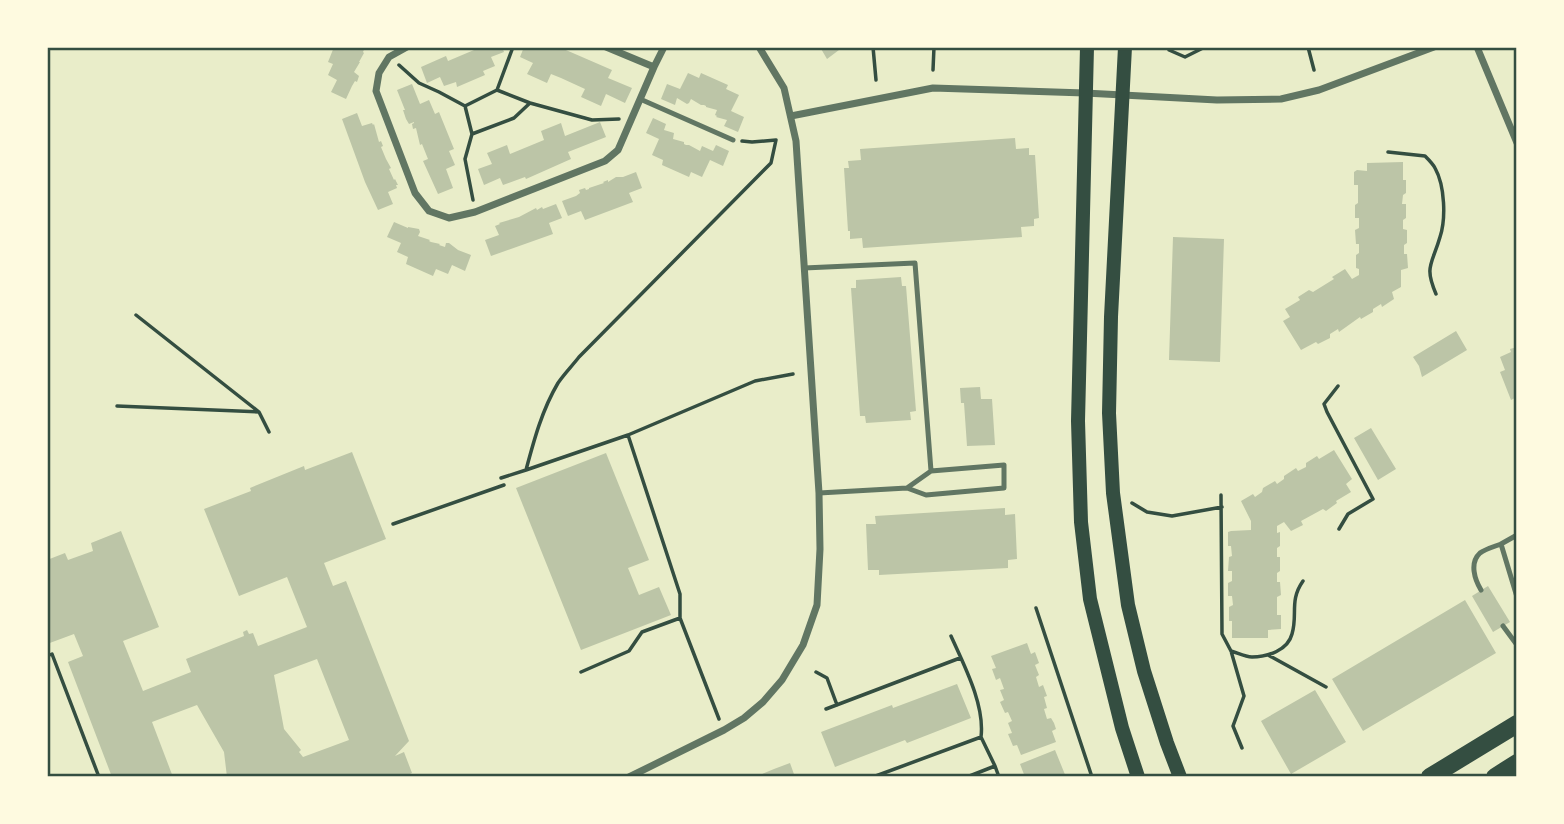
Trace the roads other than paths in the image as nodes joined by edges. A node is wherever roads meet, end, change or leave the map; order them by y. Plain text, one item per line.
1 (407, 47) edge
2 (606, 47) edge
3 (664, 47) edge
4 (759, 47) edge
5 (1087, 47) edge
6 (1125, 47) edge
7 (1434, 47) edge
8 (1477, 47) edge
9 (654, 67) junction
10 (1085, 93) junction
11 (1123, 95) junction
12 (640, 99) junction
13 (791, 116) junction
14 (733, 139) road end
15 (1517, 144) edge
16 (804, 268) junction
17 (931, 471) junction
18 (906, 488) junction
19 (819, 493) junction
20 (1517, 535) edge
21 (1501, 544) junction
22 (1481, 590) dead end
23 (1517, 597) edge
24 (1503, 626) dead end
25 (1517, 645) edge
26 (1517, 724) edge
27 (1517, 763) edge
28 (629, 777) edge
29 (1138, 777) edge
30 (1180, 777) edge
31 (1430, 777) edge
32 (1496, 777) edge

1 - 12 street
2 - 9 street
3 - 9 street
4 - 13 street
5 - 10 main road
6 - 11 main road
7 - 11 street
8 - 15 street
9 - 12 street
10 - 11 street
10 - 13 street
10 - 29 main road
11 - 30 main road
12 - 14 lane
13 - 16 street
16 - 17 lane
16 - 19 street
17 - 18 lane
17 - 18 lane
18 - 19 lane
19 - 28 street
20 - 21 lane
21 - 22 lane
21 - 23 lane
24 - 25 lane
26 - 31 main road
27 - 32 main road

